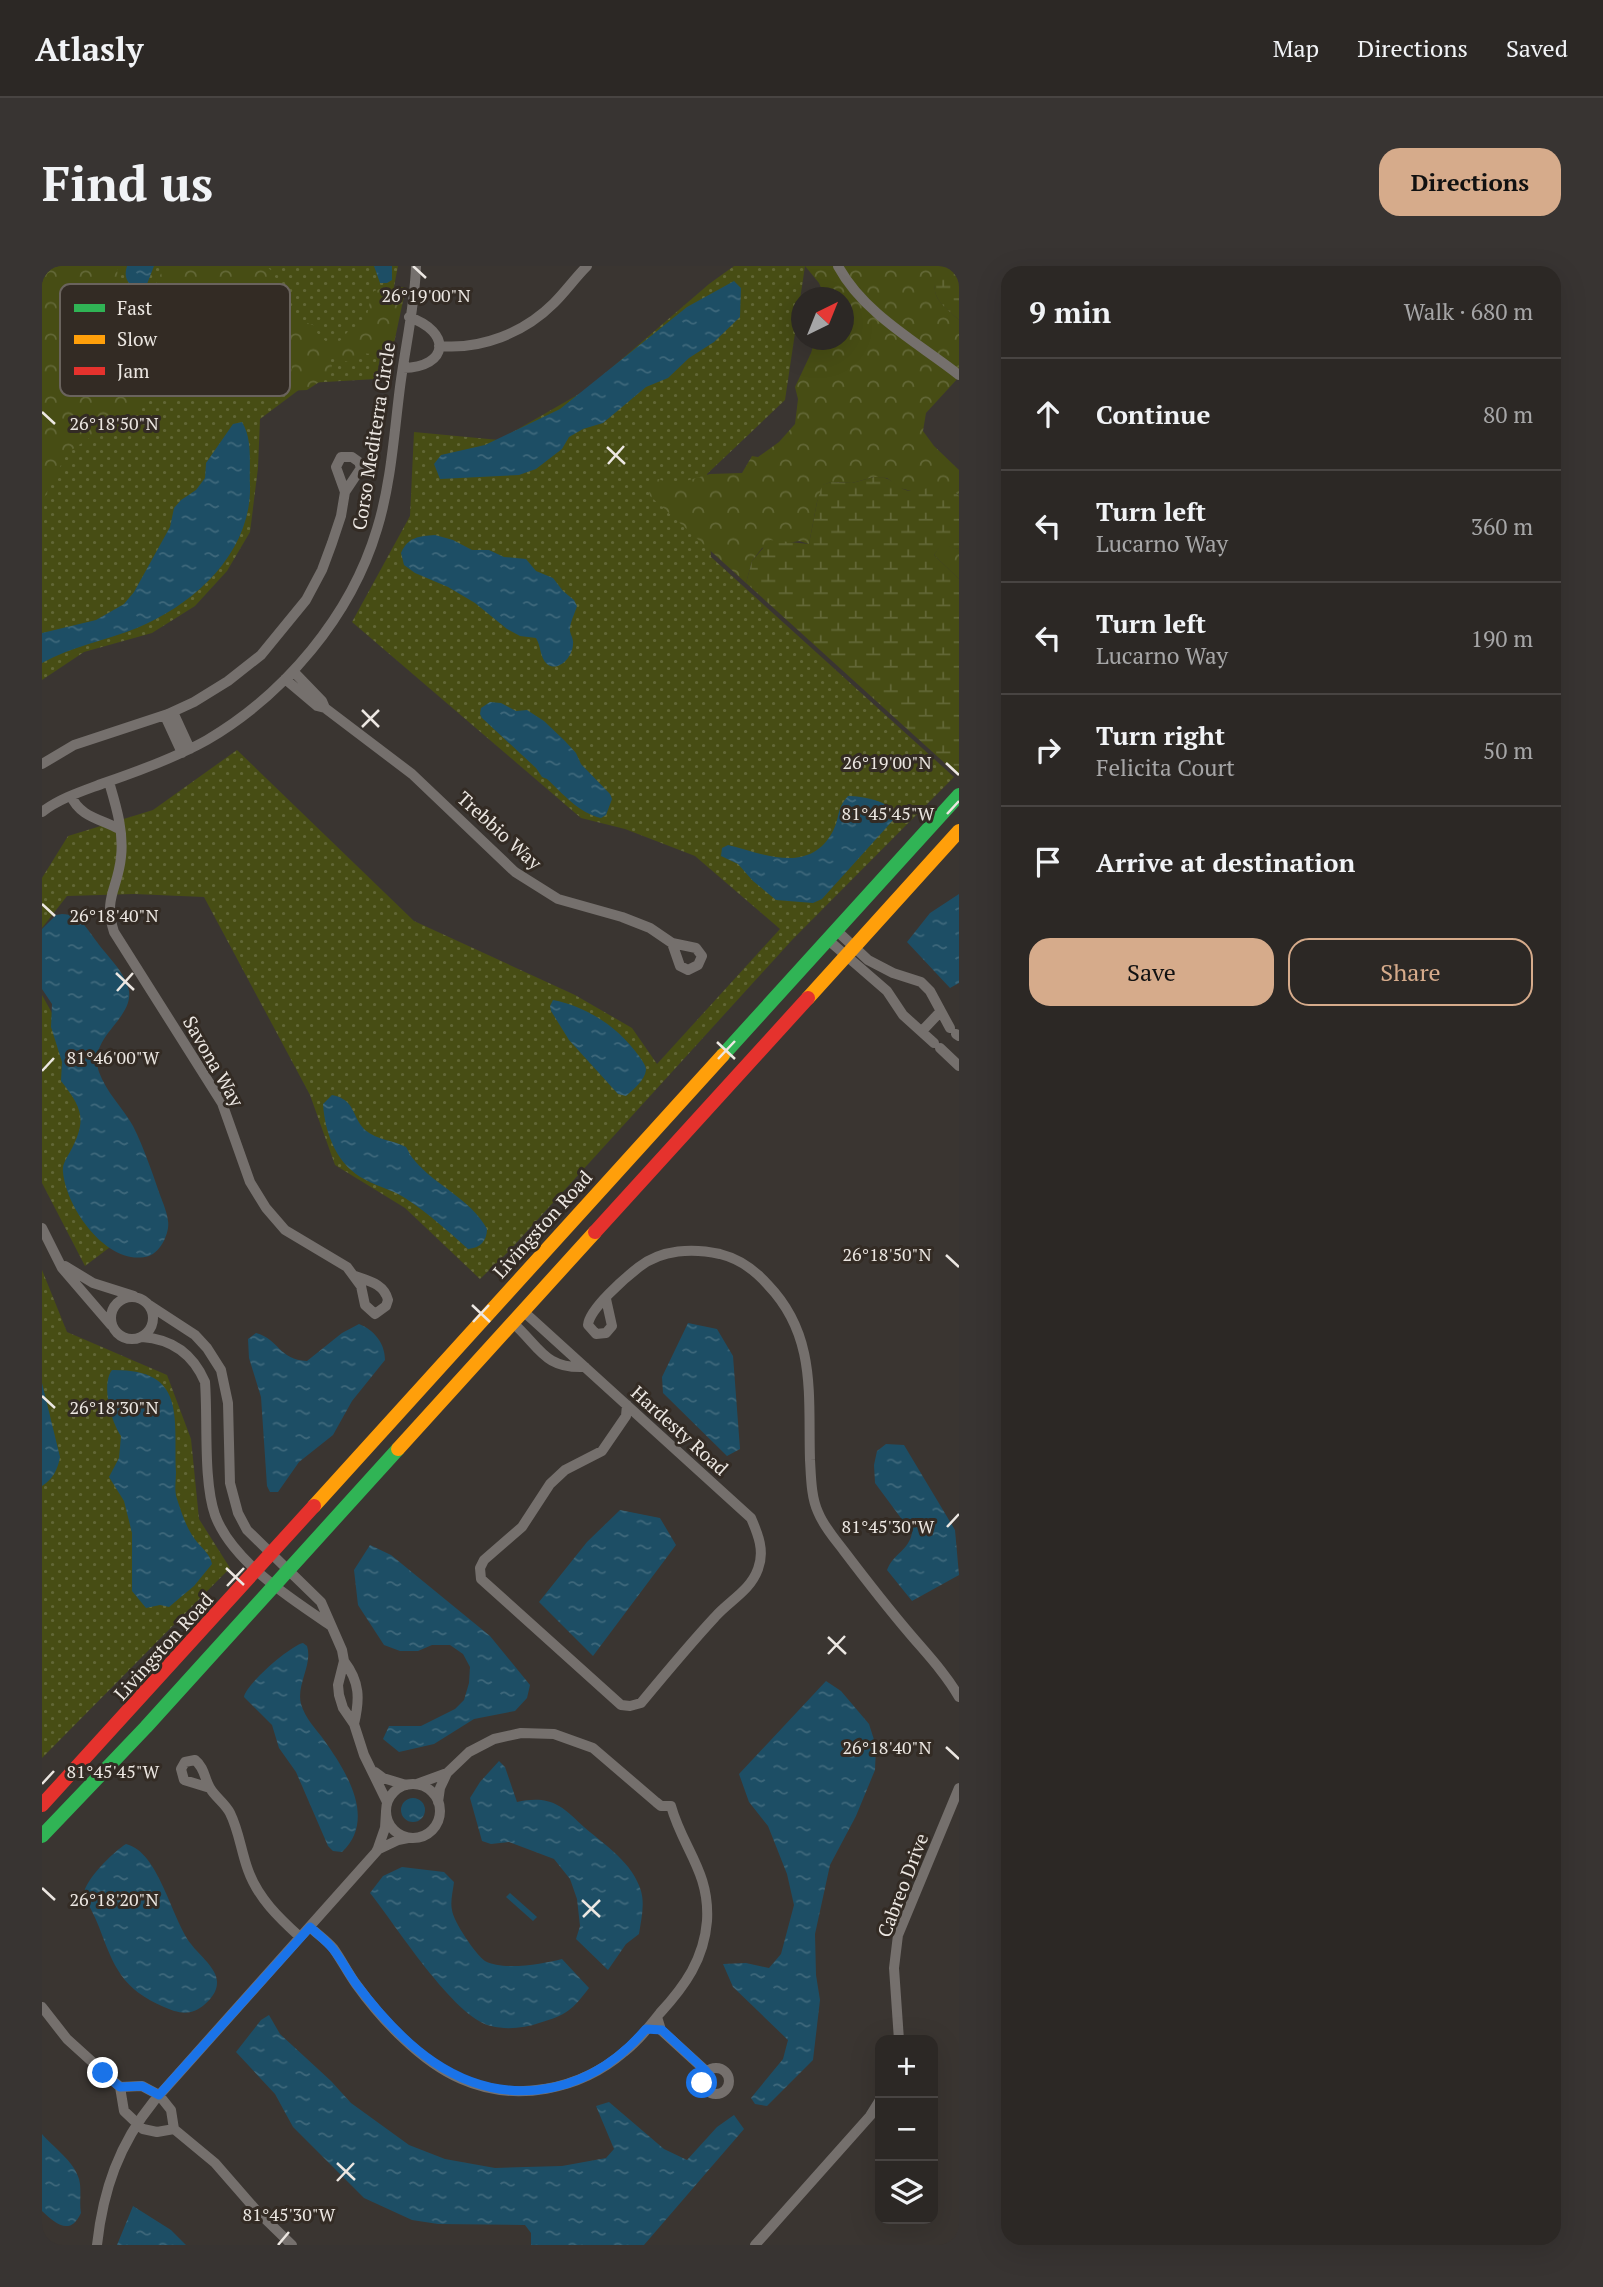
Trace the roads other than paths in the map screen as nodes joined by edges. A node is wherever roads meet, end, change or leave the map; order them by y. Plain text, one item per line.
1 (587, 266) edge
2 (838, 266) edge
3 (416, 267) edge
4 (409, 317) junction
5 (439, 346) junction
6 (403, 368) junction
7 (959, 375) edge
8 (345, 492) dead end
9 (289, 675) junction
10 (169, 714) junction
11 (186, 751) junction
12 (42, 764) edge
13 (109, 782) junction
14 (959, 795) edge
15 (71, 796) junction
16 (42, 812) edge
17 (119, 829) junction
18 (959, 831) edge
19 (832, 935) junction
20 (673, 943) dead end
21 (850, 951) junction
22 (941, 1011) junction
23 (922, 1031) junction
24 (955, 1033) edge
25 (959, 1066) edge
26 (42, 1228) edge
27 (57, 1259) junction
28 (355, 1276) dead end
29 (139, 1298) junction
30 (606, 1298) dead end
31 (149, 1305) junction
32 (524, 1312) junction
33 (513, 1323) junction
34 (113, 1328) junction
35 (142, 1337) junction
36 (585, 1367) junction
37 (626, 1405) junction
38 (272, 1554) junction
39 (257, 1570) junction
40 (288, 1570) junction
41 (274, 1585) junction
42 (331, 1626) junction
43 (344, 1661) junction
44 (959, 1697) edge
45 (354, 1724) junction
46 (373, 1770) junction
47 (447, 1773) junction
48 (412, 1785) junction
49 (210, 1788) dead end
50 (959, 1788) edge
51 (438, 1802) junction
52 (42, 1805) edge
53 (386, 1807) junction
54 (42, 1836) edge
55 (409, 1838) junction
56 (377, 1851) junction
57 (310, 1927) junction
58 (300, 1937) junction
59 (42, 2007) edge
60 (657, 2017) junction
61 (646, 2029) junction
62 (662, 2030) junction
63 (899, 2035) edge
64 (706, 2071) dead end
65 (120, 2087) junction
66 (159, 2095) junction
67 (875, 2108) edge
68 (136, 2124) junction
69 (174, 2129) junction
70 (97, 2245) edge
71 (292, 2245) edge
72 (755, 2245) edge

1 - 5 street
2 - 7 street
3 - 4 street, Corso Mediterra Circle
4 - 5 street
4 - 6 street, Corso Mediterra Circle
5 - 6 street
6 - 9 street, Corso Mediterra Circle
8 - 10 street
9 - 11 street, Corso Mediterra Circle
9 - 20 street, Trebbio Way
10 - 11 street
10 - 12 street
11 - 13 street, Corso Mediterra Circle
13 - 15 street, Corso Mediterra Circle
13 - 17 street, Savona Way
14 - 19 main road, Livingston Road
15 - 16 street, Corso Mediterra Circle
15 - 17 street
17 - 28 street, Savona Way
18 - 21 main road
19 - 21 street
19 - 38 main road, Livingston Road
21 - 22 street
21 - 23 street
21 - 32 main road
22 - 23 street
22 - 24 street
23 - 25 street
26 - 27 street
27 - 29 street
27 - 34 street
29 - 31 street
29 - 34 street
30 - 44 street
31 - 35 street
31 - 38 street
32 - 33 main road
32 - 36 street, Hardesty Road
33 - 36 street
33 - 40 main road
34 - 35 street
35 - 39 street
36 - 37 street, Hardesty Road
37 - 37 street, Hardesty Road
38 - 39 main road, Livingston Road
38 - 40 street
39 - 41 street
39 - 52 main road, Livingston Road
40 - 41 main road
40 - 42 street
41 - 42 street
41 - 54 main road
42 - 43 street
43 - 45 street
43 - 45 street
45 - 46 street
46 - 48 street
46 - 53 street
47 - 48 street
47 - 51 street
47 - 60 street
48 - 51 street
48 - 53 street
49 - 58 street
50 - 63 street, Cabreo Drive
51 - 55 street
53 - 55 street
53 - 56 street
55 - 56 street
56 - 57 street
57 - 58 street
57 - 61 street
58 - 66 street
59 - 65 street
60 - 61 street
60 - 62 street
61 - 62 street
62 - 64 street
65 - 66 street
65 - 68 street
66 - 68 street
66 - 69 street
67 - 72 street
68 - 69 street
68 - 70 street
69 - 71 street

